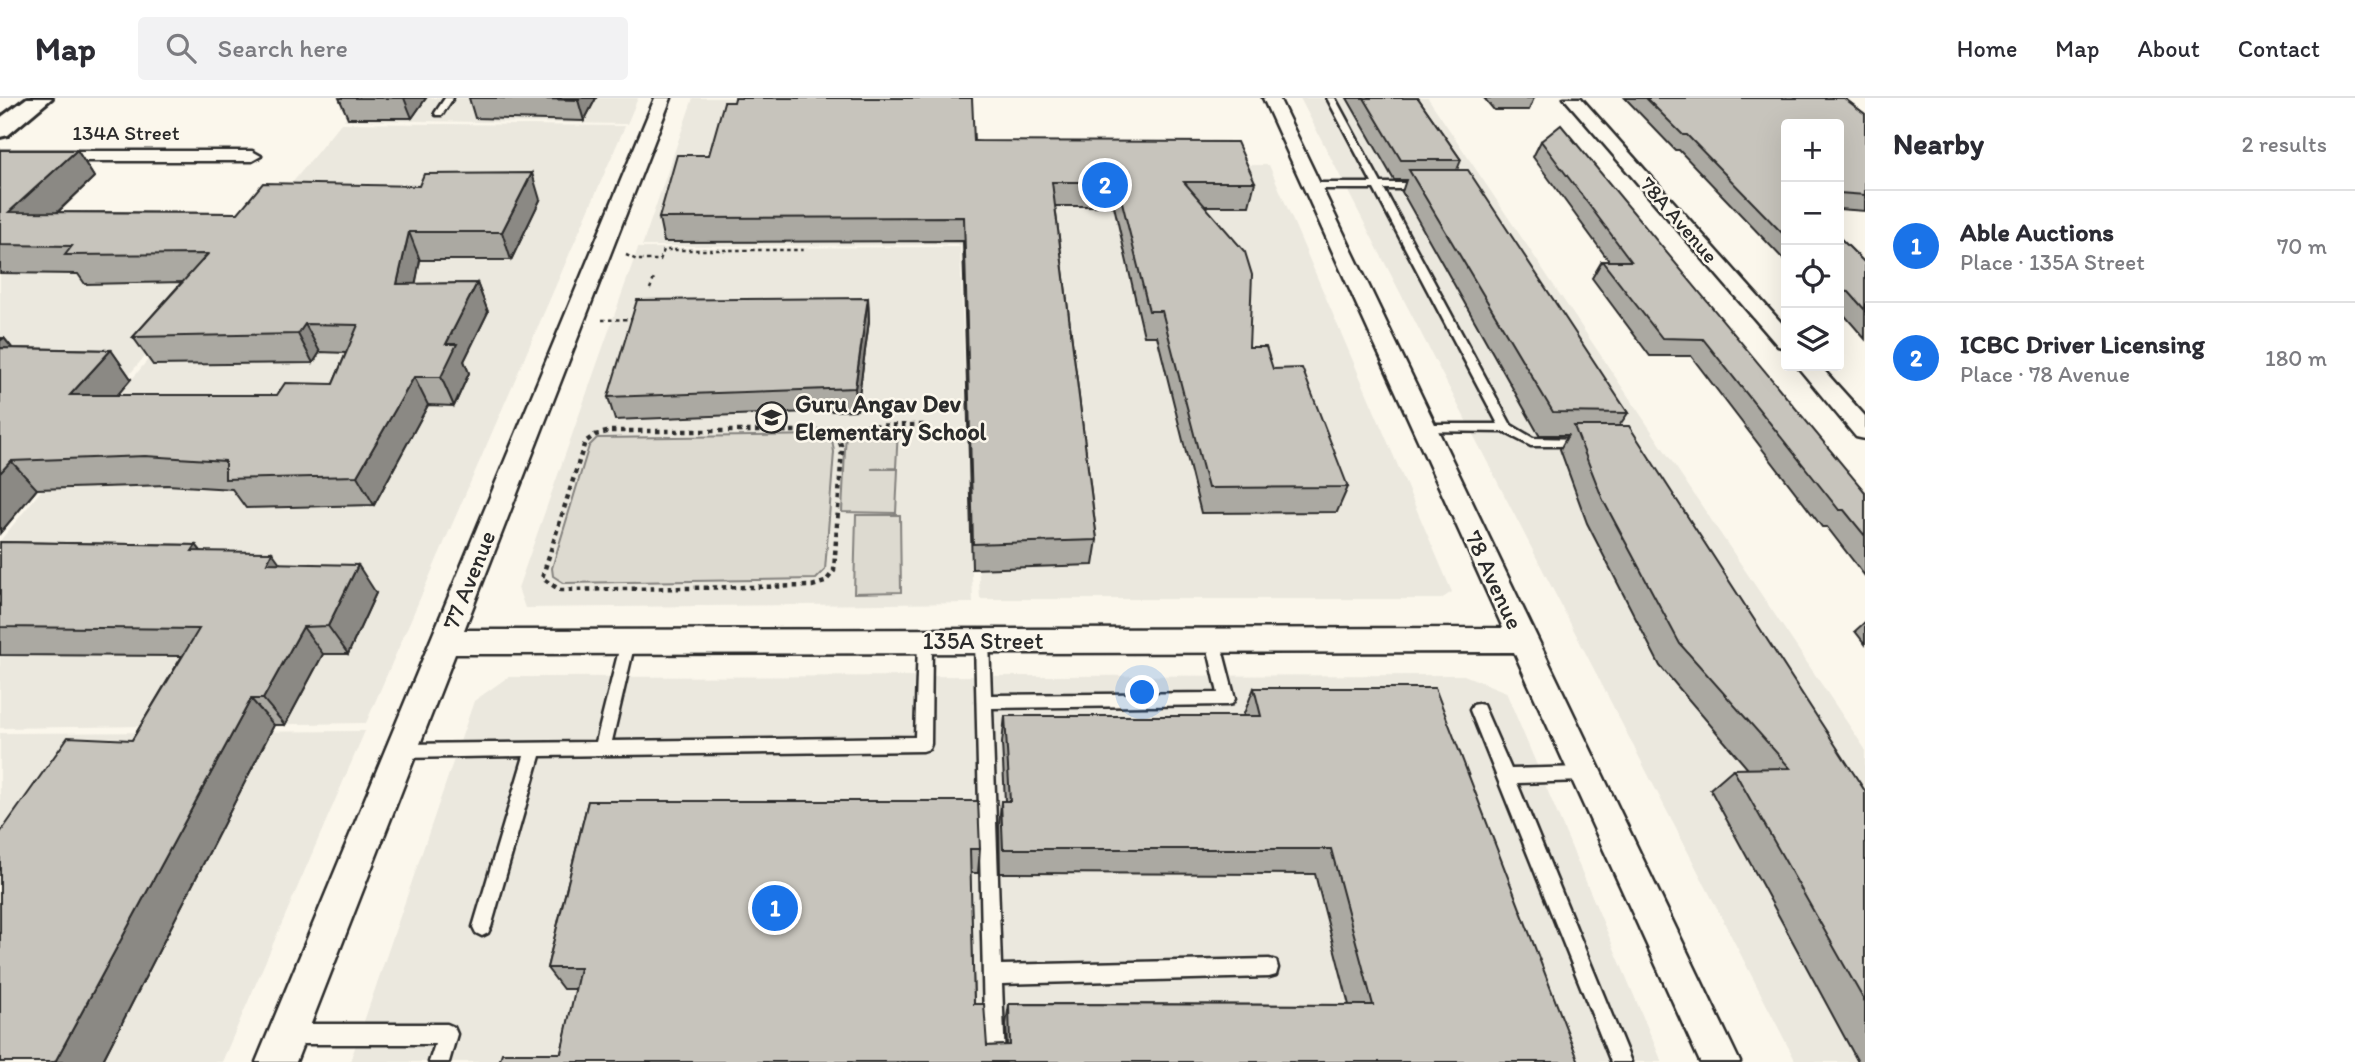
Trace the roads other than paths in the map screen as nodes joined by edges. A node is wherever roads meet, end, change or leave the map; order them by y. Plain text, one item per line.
1 (41, 98) edge
2 (449, 98) edge
3 (663, 98) edge
4 (1271, 98) edge
5 (1331, 98) edge
6 (1572, 98) edge
7 (439, 113) dead end
8 (4, 124) edge
9 (0, 156) edge
10 (252, 156) dead end
11 (1312, 186) junction
12 (1377, 186) junction
13 (1440, 186) edge
14 (1781, 335) edge
15 (1812, 371) edge
16 (1425, 428) junction
17 (1506, 428) junction
18 (1865, 430) edge
19 (1601, 443) edge
20 (1213, 640) junction
21 (1521, 640) junction
22 (982, 641) junction
23 (444, 642) junction
24 (628, 642) junction
25 (925, 642) junction
26 (983, 702) junction
27 (1478, 710) dead end
28 (603, 747) junction
29 (534, 748) junction
30 (401, 751) junction
31 (1585, 774) junction
32 (1506, 776) junction
33 (482, 927) dead end
34 (1269, 968) dead end
35 (992, 975) junction
36 (281, 1048) edge
37 (439, 1062) edge
38 (995, 1062) edge
39 (1620, 1062) edge
40 (1720, 1062) edge

1 - 8 main road
2 - 7 lane
3 - 23 street, 77 Avenue
4 - 11 street, 78 Avenue
5 - 12 lane
6 - 14 street, 78A Avenue
9 - 10 street, 134A Street
11 - 12 lane
11 - 16 street, 78 Avenue
12 - 13 lane
12 - 17 lane
15 - 18 street
16 - 17 lane
16 - 21 street, 78 Avenue
17 - 19 lane
20 - 21 street, 135A Street
20 - 22 street, 135A Street
20 - 26 lane
21 - 31 street, 78 Avenue
22 - 25 street, 135A Street
22 - 26 lane
23 - 24 street, 135A Street
23 - 30 street, 77 Avenue
24 - 25 street, 135A Street
24 - 28 lane
25 - 28 lane
26 - 35 lane
27 - 32 lane
28 - 29 lane
29 - 30 lane
29 - 33 lane
30 - 36 street, 77 Avenue
31 - 32 lane
31 - 40 street, 78 Avenue
32 - 39 lane
34 - 35 lane
35 - 38 lane
36 - 37 lane

